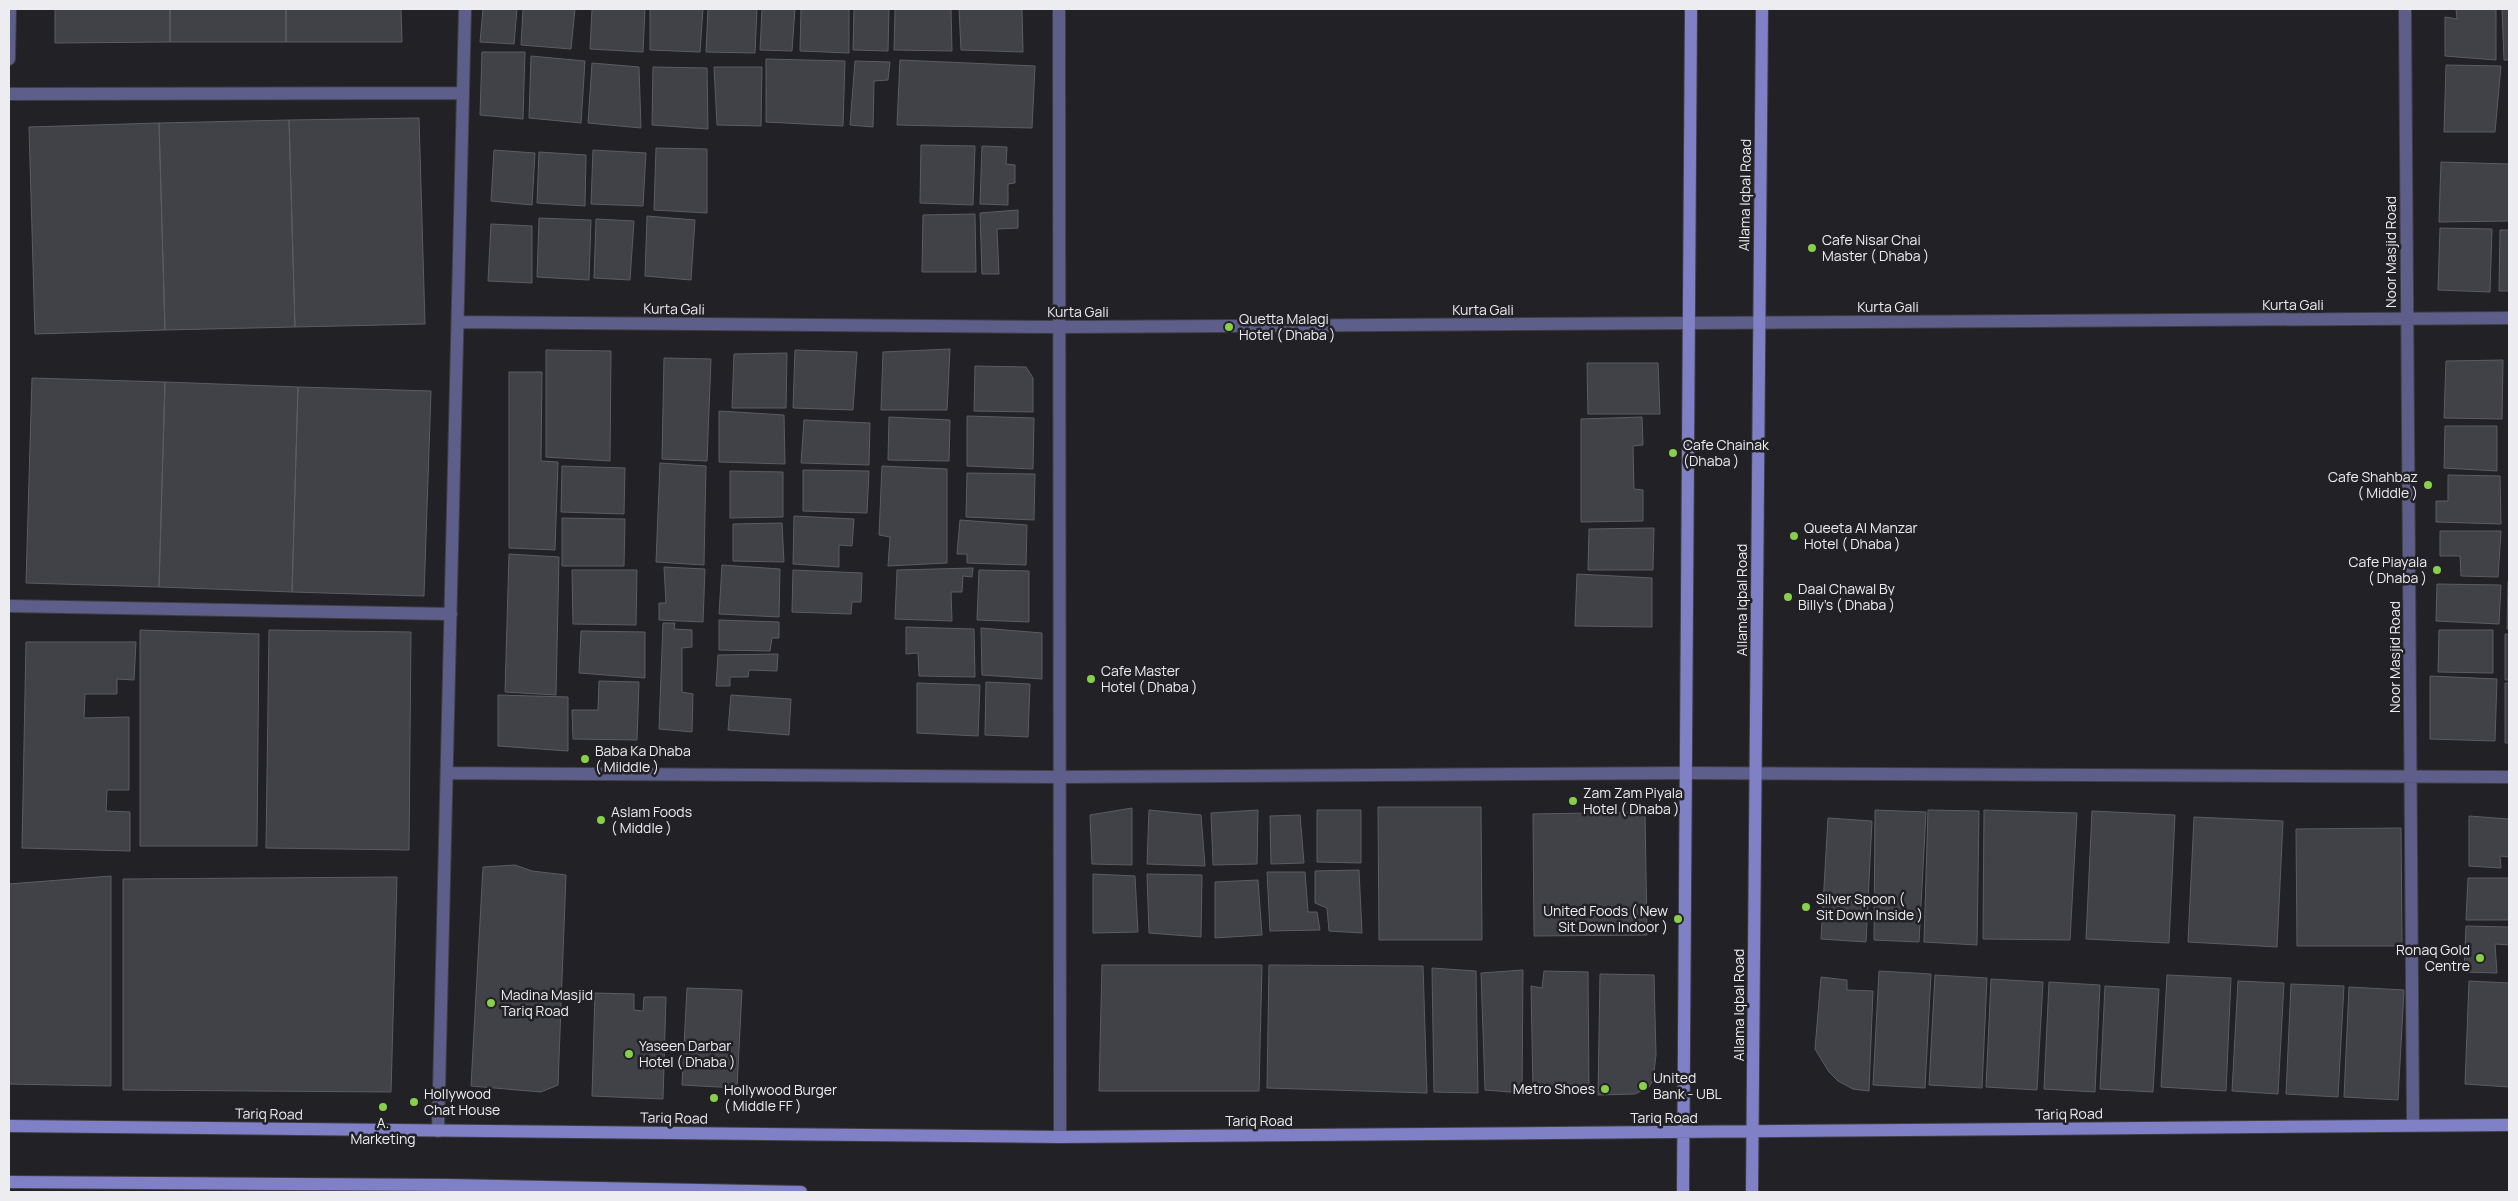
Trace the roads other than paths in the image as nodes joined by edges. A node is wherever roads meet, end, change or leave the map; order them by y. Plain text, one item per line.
1 (10, 9) edge
2 (465, 9) edge
3 (1059, 9) edge
4 (1691, 9) edge
5 (1762, 9) edge
6 (2405, 9) edge
7 (9, 58) edge
8 (463, 93) junction
9 (9, 94) edge
10 (2509, 318) edge
11 (2407, 319) junction
12 (458, 322) junction
13 (1688, 323) junction
14 (1759, 323) junction
15 (1060, 328) junction
16 (9, 606) edge
17 (451, 614) junction
18 (447, 773) junction
19 (1686, 773) junction
20 (1756, 773) junction
21 (1060, 777) junction
22 (2509, 777) edge
23 (2410, 778) junction
24 (2413, 1124) junction
25 (2509, 1125) edge
26 (9, 1126) edge
27 (438, 1131) junction
28 (1753, 1132) junction
29 (1683, 1133) junction
30 (1060, 1138) junction
31 (9, 1182) edge
32 (448, 1189) edge
33 (801, 1192) edge
34 (1682, 1192) edge
35 (1752, 1192) edge

1 - 7 street
2 - 8 street
3 - 15 street
4 - 13 main road
5 - 14 main road, Allama Iqbal Road
6 - 11 street, Noor Masjid Road
8 - 9 street
8 - 12 street
10 - 11 street, Kurta Gali
11 - 14 street, Kurta Gali
11 - 23 street, Noor Masjid Road
12 - 15 street, Kurta Gali
12 - 17 street
13 - 14 street, Kurta Gali
13 - 15 street, Kurta Gali
13 - 19 main road
14 - 20 main road, Allama Iqbal Road
15 - 21 street
16 - 17 street
17 - 18 street
18 - 21 street
18 - 27 street
19 - 20 street
19 - 21 street
19 - 29 main road
20 - 23 street
20 - 28 main road, Allama Iqbal Road
21 - 30 street
22 - 23 street
23 - 24 street, Noor Masjid Road
24 - 25 main road, Tariq Road
24 - 28 main road, Tariq Road
26 - 27 main road, Tariq Road
27 - 30 main road, Tariq Road
28 - 29 main road, Tariq Road
28 - 35 main road, Allama Iqbal Road
29 - 30 main road, Tariq Road
29 - 34 main road
31 - 32 main road
32 - 33 main road

